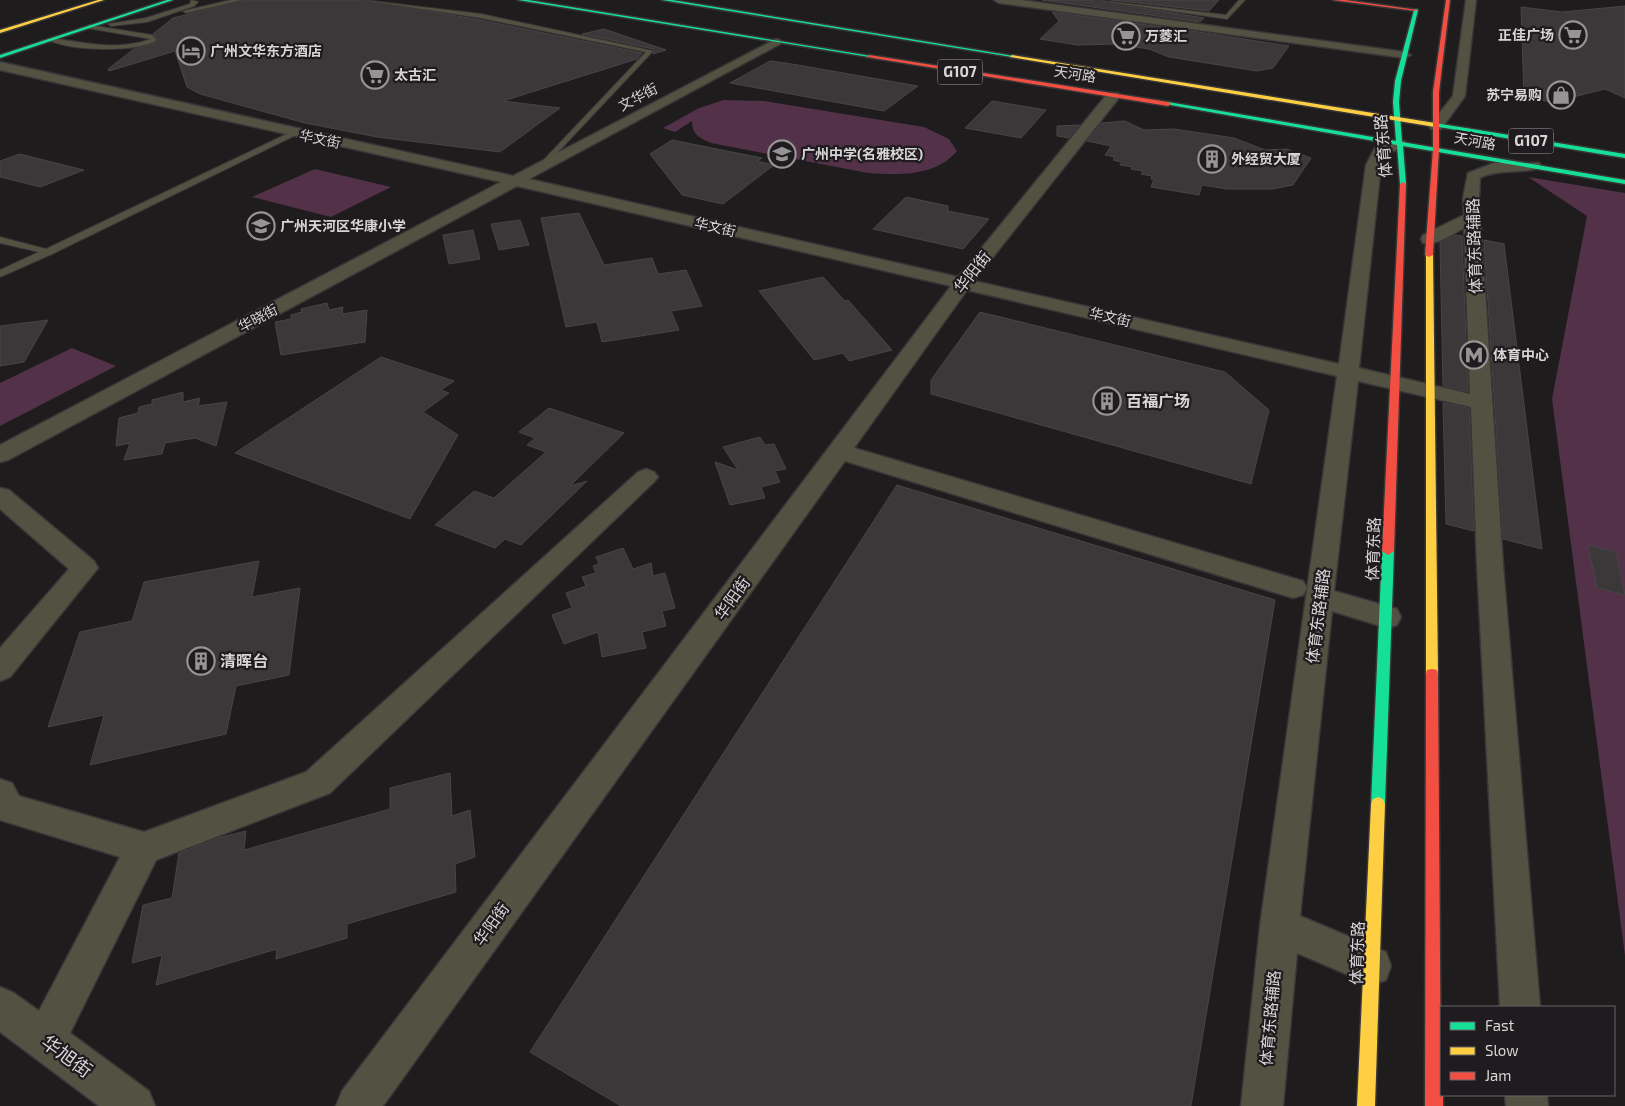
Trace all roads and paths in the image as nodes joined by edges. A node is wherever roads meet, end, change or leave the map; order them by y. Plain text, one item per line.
1 (102, 0) edge
2 (148, 0) edge
3 (171, 0) edge
4 (194, 0) edge
5 (239, 0) edge
6 (366, 0) edge
7 (520, 0) edge
8 (664, 0) edge
9 (999, 0) edge
10 (1098, 0) edge
11 (1242, 0) edge
12 (1335, 0) edge
13 (1364, 0) edge
14 (1448, 0) edge
15 (1471, 0) edge
16 (116, 3) dead end
17 (1421, 5) edge
18 (146, 20) junction
19 (92, 26) junction
20 (0, 32) edge
21 (0, 40) edge
22 (52, 40) junction
23 (776, 42) junction
24 (0, 49) edge
25 (1405, 55) junction
26 (0, 57) edge
27 (0, 66) edge
28 (1113, 96) junction
29 (1397, 119) junction
30 (1436, 126) junction
31 (296, 133) junction
32 (1400, 143) junction
33 (1436, 149) junction
34 (1625, 156) edge
35 (1534, 166) junction
36 (542, 168) junction
37 (516, 181) junction
38 (1625, 182) edge
39 (1471, 218) junction
40 (1429, 239) junction
41 (0, 240) edge
42 (49, 252) junction
43 (0, 274) edge
44 (963, 283) junction
45 (1349, 371) junction
46 (1396, 382) junction
47 (1429, 390) junction
48 (1482, 403) junction
49 (839, 451) junction
50 (0, 455) edge
51 (646, 477) dead end
52 (0, 496) edge
53 (1306, 593) junction
54 (1387, 617) junction
55 (0, 669) edge
56 (0, 794) edge
57 (144, 848) junction
58 (1279, 926) junction
59 (1372, 966) junction
60 (1520, 1006) edge
61 (0, 1007) edge
62 (45, 1040) junction
63 (134, 1106) edge
64 (357, 1106) edge
65 (1262, 1106) edge
66 (1366, 1106) edge
67 (1434, 1106) edge

1 - 20 main road
2 - 24 main road
3 - 19 main road
4 - 18 lane
5 - 18 lane
6 - 36 lane
7 - 23 main road, 天河路 / G107
8 - 29 main road, 天河路 / G107
9 - 25 street
10 - 11 lane
12 - 17 main road
13 - 17 main road
14 - 30 main road
15 - 30 street
16 - 21 main road
17 - 25 main road, 体育东路
18 - 19 lane
19 - 22 main road
19 - 22 lane
22 - 26 main road
23 - 28 main road, 天河路 / G107
23 - 36 street, 文华街
25 - 29 main road, 体育东路
27 - 31 street, 华文街
28 - 32 main road, 天河路 / G107
28 - 44 street, 华阳街
29 - 30 main road, 天河路 / G107
29 - 32 main road, 体育东路
30 - 33 main road
30 - 34 main road, 天河路 / G107
31 - 37 street, 华文街
31 - 42 lane
32 - 33 main road, 天河路 / G107
32 - 45 street, 体育东路辅路
32 - 46 main road, 体育东路
33 - 35 main road, 天河路 / G107
33 - 40 main road
35 - 38 main road, 天河路 / G107
35 - 39 street, 体育东路辅路
36 - 37 street, 文华街
37 - 44 street, 华文街
37 - 50 street, 华晓街
39 - 40 street
39 - 48 street, 体育东路辅路
40 - 47 main road
41 - 42 lane
42 - 43 lane
44 - 45 street, 华文街
44 - 49 street, 华阳街
45 - 46 street, 华文街
45 - 53 street, 体育东路辅路
46 - 47 street, 华文街
46 - 54 main road, 体育东路
47 - 48 street, 华文街
47 - 67 main road
48 - 60 street, 体育东路辅路
49 - 53 street
49 - 64 street, 华阳街
51 - 57 street
52 - 55 street
53 - 54 street
53 - 58 street, 体育东路辅路
54 - 59 main road, 体育东路
56 - 57 street
57 - 62 street
58 - 59 street
58 - 65 street, 体育东路辅路
59 - 66 main road, 体育东路
61 - 62 street, 华旭街
62 - 63 street, 华旭街

